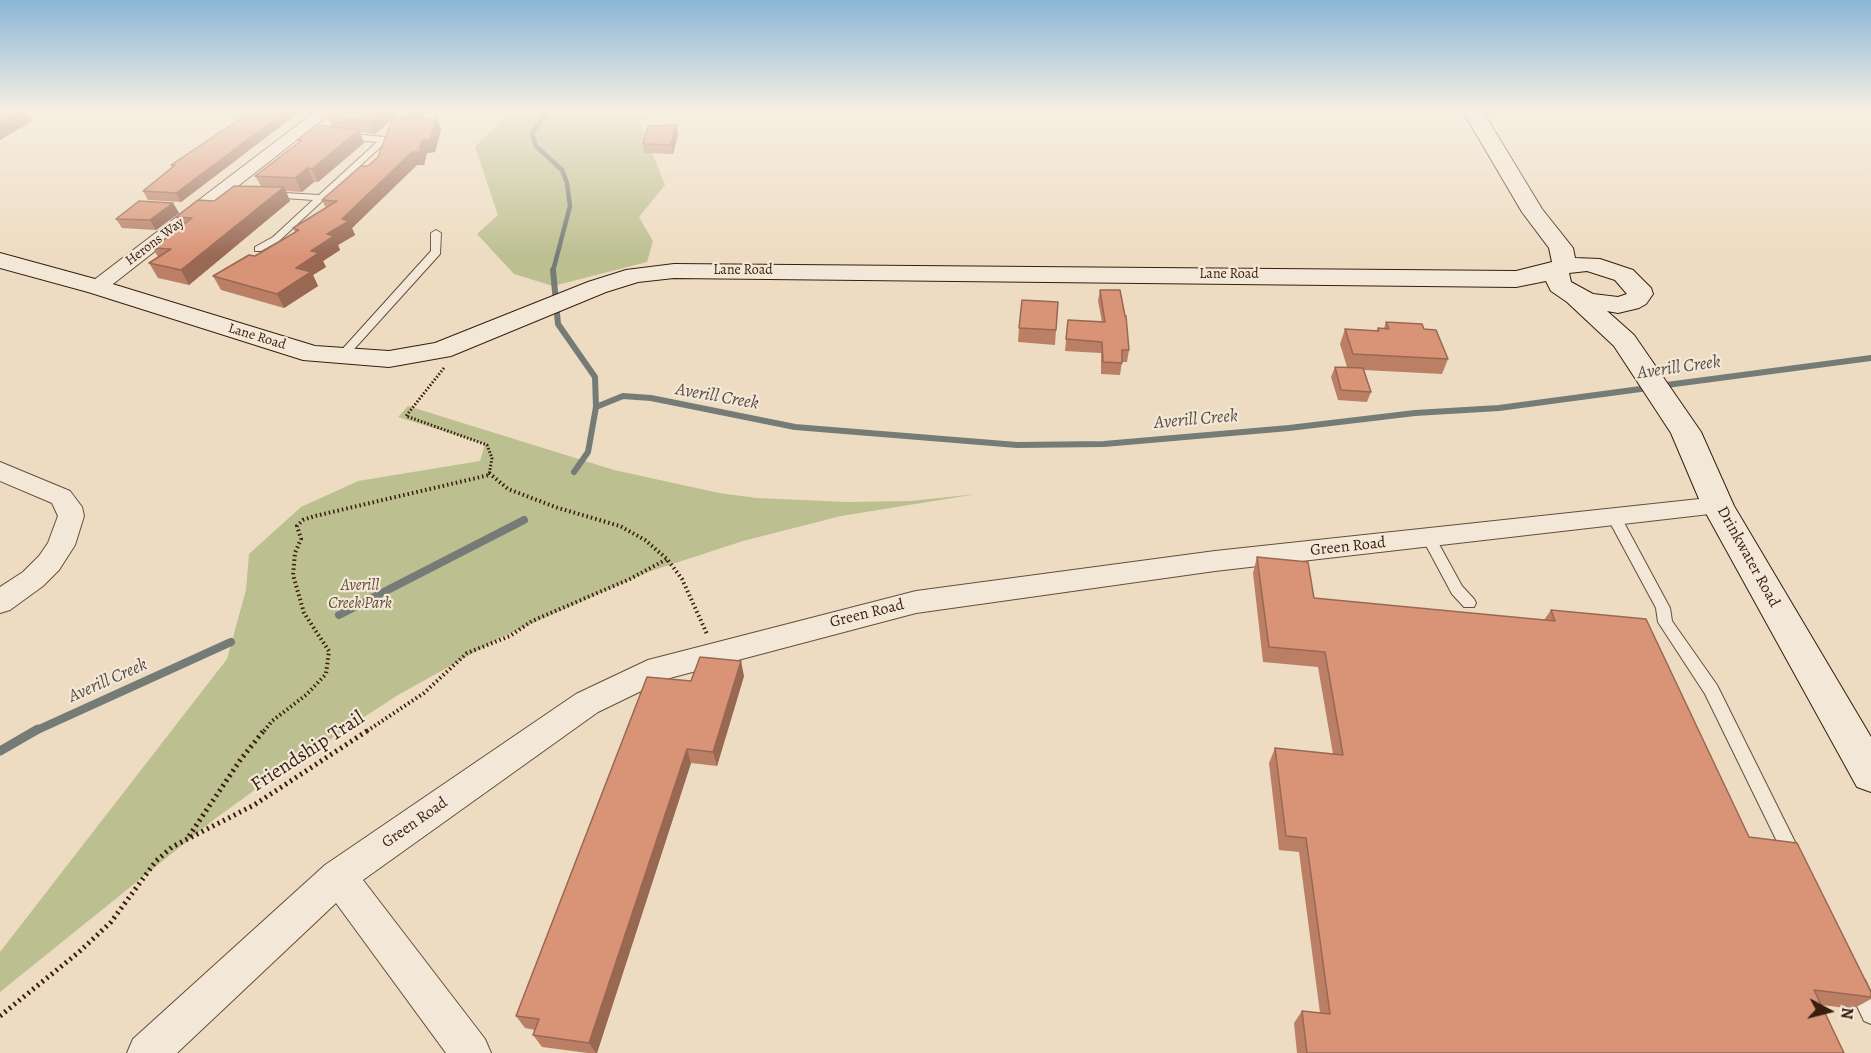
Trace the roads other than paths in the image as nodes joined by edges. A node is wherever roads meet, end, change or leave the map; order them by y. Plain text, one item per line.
1 (270, 159) edge
2 (364, 159) edge
3 (1502, 159) edge
4 (256, 193) edge
5 (322, 198) junction
6 (436, 233) dead end
7 (1552, 234) junction
8 (258, 249) dead end
9 (0, 260) edge
10 (1613, 270) junction
11 (1567, 281) junction
12 (97, 287) junction
13 (1630, 303) junction
14 (1624, 341) junction
15 (342, 356) junction
16 (0, 471) edge
17 (1718, 506) junction
18 (1614, 517) junction
19 (1429, 538) junction
20 (0, 602) edge
21 (1469, 603) dead end
22 (1871, 774) edge
23 (1799, 867) edge
24 (338, 878) junction
25 (1850, 972) edge
26 (1871, 1014) edge
27 (147, 1053) edge
28 (471, 1053) edge

1 - 12 street, Herons Way
2 - 5 lane
3 - 7 street, Drinkwater Road
4 - 5 lane
5 - 8 lane
6 - 15 lane
7 - 10 street, Drinkwater Road
7 - 11 street, Drinkwater Road
9 - 12 street, Lane Road
10 - 11 street
10 - 13 street, Drinkwater Road
11 - 13 street
11 - 14 street, Drinkwater Road
11 - 15 street, Lane Road
12 - 15 street, Lane Road
13 - 14 street
14 - 17 street, Drinkwater Road
16 - 20 street
17 - 18 street, Green Road
17 - 22 street, Drinkwater Road
18 - 19 street, Green Road
18 - 23 lane
19 - 21 lane
19 - 24 street, Green Road
24 - 27 street, Green Road
24 - 28 street
25 - 26 lane

